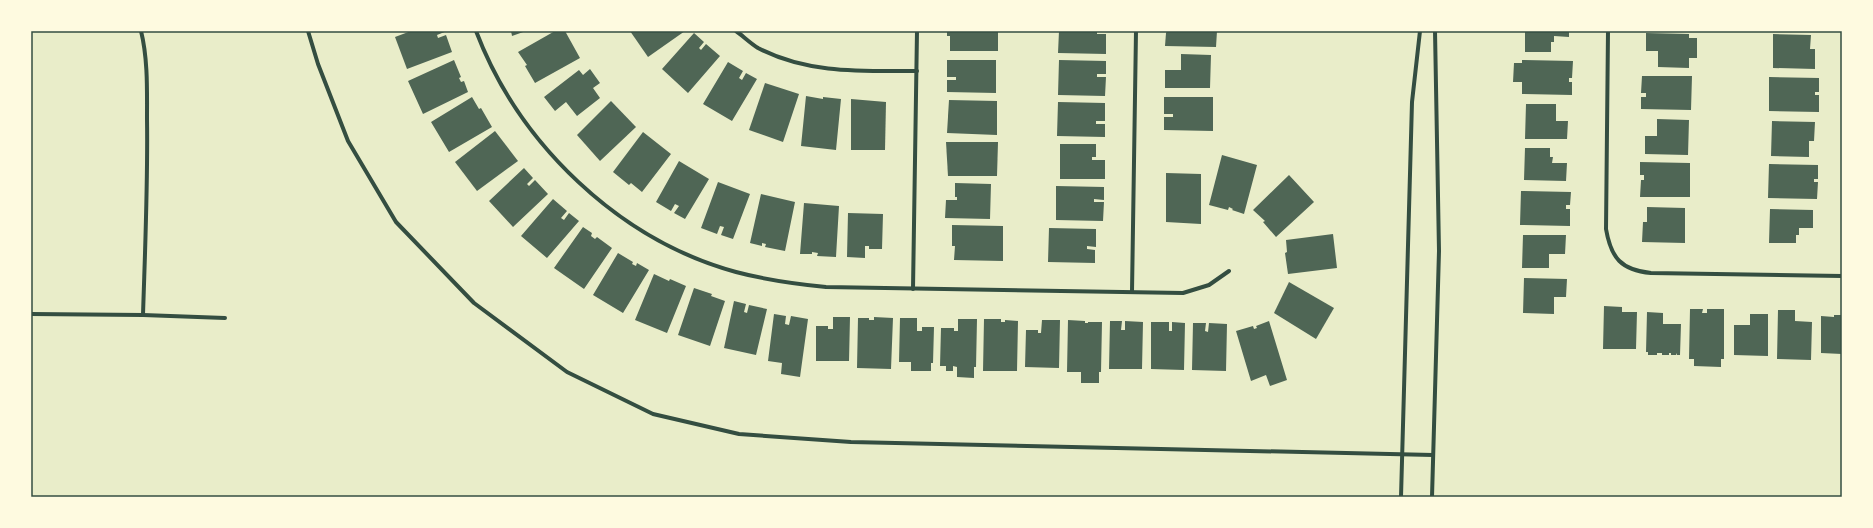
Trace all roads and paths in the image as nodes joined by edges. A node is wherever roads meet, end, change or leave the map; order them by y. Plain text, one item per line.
1 (141, 31) edge
2 (308, 31) edge
3 (476, 31) edge
4 (736, 31) edge
5 (917, 31) edge
6 (1136, 31) edge
7 (1420, 31) edge
8 (1435, 31) edge
9 (1608, 31) edge
10 (917, 72) junction
11 (1229, 271) dead end
12 (1842, 276) edge
13 (913, 289) junction
14 (1132, 292) junction
15 (31, 314) edge
16 (143, 315) junction
17 (225, 318) dead end
18 (1402, 454) junction
19 (1434, 455) junction
20 (1401, 497) edge
21 (1432, 497) edge

1 - 16 street
2 - 18 street
3 - 13 street
4 - 10 street
5 - 10 street
6 - 14 street
7 - 18 street
8 - 19 street
9 - 12 street
10 - 13 street
11 - 14 street
13 - 14 street
15 - 16 street
16 - 17 street
18 - 19 street
18 - 20 street
19 - 21 street

